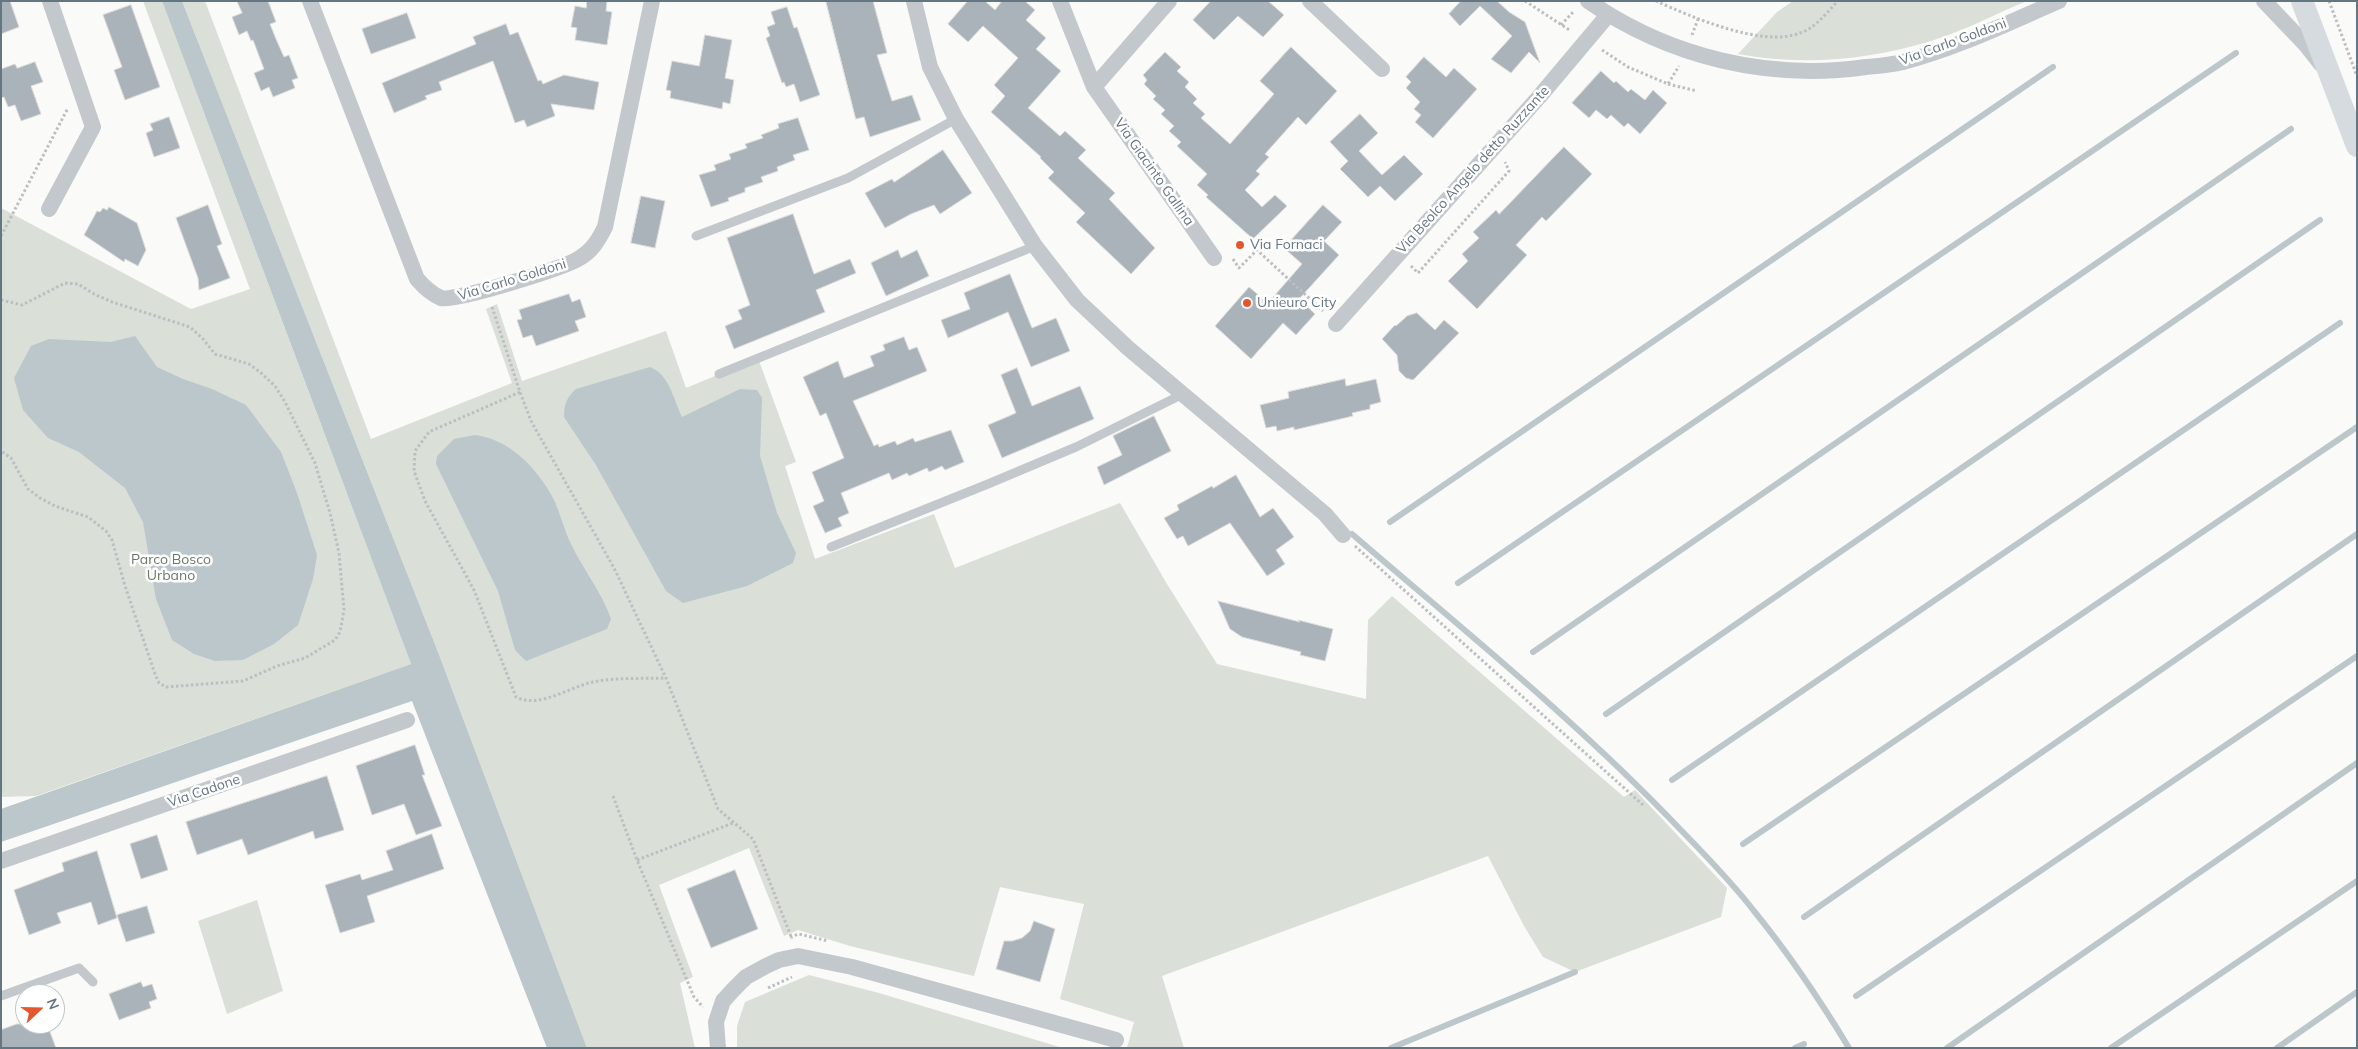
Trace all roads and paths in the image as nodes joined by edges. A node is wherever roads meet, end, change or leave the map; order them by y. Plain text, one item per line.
1 (50, 1) edge
2 (310, 1) edge
3 (652, 1) edge
4 (914, 1) edge
5 (1060, 1) edge
6 (1170, 1) edge
7 (1310, 1) edge
8 (1526, 1) edge
9 (1656, 1) edge
10 (1838, 1) edge
11 (2059, 1) edge
12 (2264, 1) edge
13 (2302, 1) edge
14 (2329, 1) edge
15 (1583, 4) edge
16 (1608, 15) junction
17 (1561, 25) junction
18 (1577, 35) dead end
19 (1382, 69) dead end
20 (2357, 76) edge
21 (2333, 80) junction
22 (1668, 84) dead end
23 (1094, 87) junction
24 (1697, 91) dead end
25 (65, 100) dead end
26 (2352, 114) edge
27 (956, 119) junction
28 (2357, 146) edge
29 (49, 209) dead end
30 (1, 236) edge
31 (696, 236) dead end
32 (1035, 246) junction
33 (1221, 255) joint
34 (486, 290) junction
35 (1, 300) edge
36 (1336, 324) joint
37 (719, 374) dead end
38 (520, 392) junction
39 (1183, 394) junction
40 (1, 451) edge
41 (1343, 535) joint
42 (831, 547) dead end
43 (666, 678) junction
44 (407, 720) dead end
45 (614, 796) dead end
46 (1642, 805) dead end
47 (733, 823) junction
48 (637, 860) junction
49 (1, 861) edge
50 (798, 956) junction
51 (795, 976) dead end
52 (93, 982) dead end
53 (760, 991) dead end
54 (1, 996) edge
55 (716, 1022) junction
56 (1116, 1040) dead end
57 (718, 1048) edge

1 - 29 street
2 - 34 street, Via Carlo Goldoni
3 - 34 street, Via Carlo Goldoni
4 - 27 street
5 - 23 street, Via Giacinto Gallina
6 - 23 street
7 - 19 street
8 - 17 path
9 - 10 path
11 - 16 street, Via Carlo Goldoni
12 - 21 street
13 - 21 street
14 - 20 path
15 - 16 street, Via Carlo Goldoni
15 - 17 path
16 - 36 street, Via Beolco Angelo detto Ruzzante
17 - 18 path
21 - 26 street
22 - 24 path
23 - 33 street, Via Giacinto Gallina
25 - 30 path
26 - 28 street
27 - 31 lane
27 - 32 street
32 - 37 lane
32 - 39 street
33 - 36 path
34 - 38 path
35 - 40 path
38 - 43 path
38 - 43 path
39 - 41 street
39 - 42 lane
41 - 46 path
43 - 47 path
44 - 49 street, Via Cadone
45 - 48 path
47 - 48 path
47 - 50 path
48 - 55 path
50 - 55 street
50 - 56 street
51 - 53 path
52 - 54 lane
55 - 57 street

